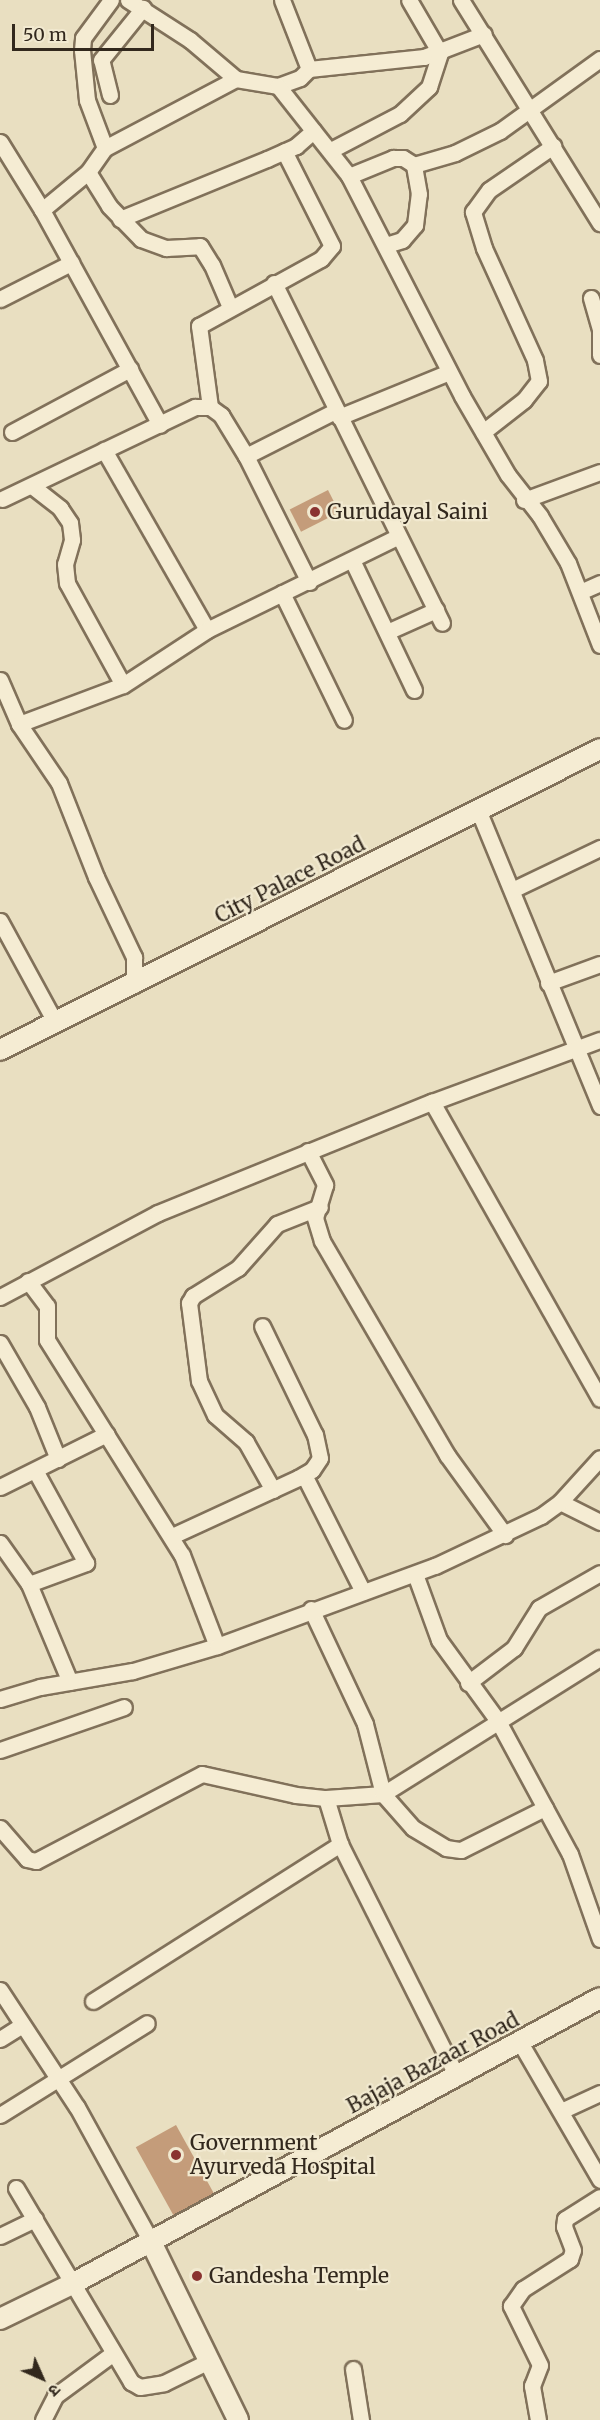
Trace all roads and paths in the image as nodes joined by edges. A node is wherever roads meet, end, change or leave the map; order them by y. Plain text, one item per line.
1 (111, 0) edge
2 (128, 0) edge
3 (282, 0) edge
4 (409, 0) edge
5 (461, 0) edge
6 (143, 8) junction
7 (484, 34) junction
8 (440, 53) junction
9 (600, 59) edge
10 (309, 69) junction
11 (236, 79) junction
12 (278, 86) junction
13 (110, 95) dead end
14 (531, 111) junction
15 (313, 131) junction
16 (1, 146) edge
17 (553, 146) junction
18 (105, 148) junction
19 (331, 150) junction
20 (284, 151) junction
21 (414, 165) junction
22 (88, 172) junction
23 (349, 176) junction
24 (42, 210) junction
25 (120, 219) junction
26 (600, 223) edge
27 (386, 244) junction
28 (71, 263) junction
29 (274, 283) junction
30 (591, 298) dead end
31 (0, 299) edge
32 (230, 308) junction
33 (600, 329) edge
34 (600, 355) edge
35 (130, 369) junction
36 (449, 372) junction
37 (210, 407) junction
38 (337, 414) junction
39 (160, 425) junction
40 (12, 432) dead end
41 (483, 432) junction
42 (104, 450) junction
43 (246, 456) junction
44 (600, 472) edge
45 (32, 486) junction
46 (2, 499) dead end
47 (525, 500) junction
48 (397, 537) junction
49 (352, 560) junction
50 (309, 582) junction
51 (600, 583) edge
52 (580, 592) junction
53 (282, 593) junction
54 (207, 630) junction
55 (387, 632) junction
56 (600, 645) edge
57 (0, 680) edge
58 (123, 685) junction
59 (414, 690) dead end
60 (344, 720) dead end
61 (19, 724) junction
62 (600, 749) edge
63 (479, 812) junction
64 (600, 849) edge
65 (512, 890) junction
66 (0, 921) edge
67 (600, 964) edge
68 (548, 982) junction
69 (134, 985) junction
70 (55, 1022) junction
71 (600, 1040) edge
72 (576, 1048) junction
73 (0, 1050) edge
74 (432, 1102) junction
75 (600, 1106) edge
76 (308, 1151) junction
77 (320, 1207) junction
78 (28, 1281) junction
79 (0, 1297) edge
80 (262, 1326) dead end
81 (0, 1343) edge
82 (600, 1399) edge
83 (107, 1434) junction
84 (600, 1458) edge
85 (58, 1459) junction
86 (36, 1472) junction
87 (304, 1475) junction
88 (0, 1487) edge
89 (273, 1490) junction
90 (560, 1502) junction
91 (600, 1522) edge
92 (505, 1534) junction
93 (172, 1536) junction
94 (0, 1544) edge
95 (600, 1573) edge
96 (415, 1574) junction
97 (29, 1584) junction
98 (363, 1592) junction
99 (311, 1610) junction
100 (217, 1646) junction
101 (600, 1658) edge
102 (70, 1682) junction
103 (468, 1683) junction
104 (0, 1699) edge
105 (124, 1707) dead end
106 (498, 1721) junction
107 (0, 1750) edge
108 (382, 1794) junction
109 (326, 1798) junction
110 (545, 1808) junction
111 (0, 1828) edge
112 (340, 1844) junction
113 (600, 1939) edge
114 (0, 1990) edge
115 (600, 1998) edge
116 (93, 2001) dead end
117 (147, 2023) dead end
118 (22, 2025) junction
119 (0, 2039) edge
120 (521, 2044) junction
121 (457, 2077) junction
122 (60, 2079) junction
123 (600, 2093) edge
124 (561, 2111) junction
125 (0, 2115) edge
126 (600, 2180) edge
127 (16, 2188) dead end
128 (600, 2196) edge
129 (35, 2219) junction
130 (0, 2236) edge
131 (150, 2240) junction
132 (72, 2284) junction
133 (0, 2319) edge
134 (112, 2354) junction
135 (209, 2361) junction
136 (353, 2369) dead end
137 (43, 2420) edge
138 (238, 2420) edge
139 (361, 2420) edge
140 (538, 2420) edge

1 - 18 street
2 - 6 street
3 - 10 street
4 - 8 street
5 - 7 street
6 - 11 street
6 - 13 street
7 - 8 street
7 - 14 street
8 - 10 street
8 - 19 street
9 - 14 street
10 - 12 street
11 - 12 street
11 - 18 street
12 - 15 street
14 - 17 street
14 - 21 street
15 - 19 street
15 - 20 street
16 - 24 street
17 - 26 street
17 - 41 street
18 - 22 street
19 - 23 street
20 - 25 street
20 - 29 street
21 - 23 street
21 - 27 street
22 - 24 street
22 - 25 street
23 - 27 street
24 - 28 street
25 - 32 street
27 - 36 street
28 - 31 street
28 - 35 street
29 - 32 street
29 - 38 street
30 - 33 street
32 - 37 street
33 - 34 street
35 - 39 street
35 - 40 street
36 - 38 street
36 - 41 street
37 - 39 street
37 - 43 street
38 - 43 street
38 - 48 street
39 - 42 street
41 - 47 street
42 - 45 street
42 - 54 street
43 - 50 street
44 - 47 street
45 - 46 street
45 - 58 street
47 - 52 street
48 - 49 street
48 - 55 street
49 - 50 street
49 - 55 street
50 - 53 street
51 - 52 street
52 - 56 street
53 - 54 street
53 - 60 street
54 - 58 street
55 - 59 street
57 - 61 street
58 - 61 street
61 - 69 street
62 - 63 street, City Palace Road
63 - 65 street
63 - 69 street, City Palace Road
64 - 65 street
65 - 68 street
66 - 70 street
67 - 68 street
68 - 72 street
69 - 70 street, City Palace Road
70 - 73 street, City Palace Road
71 - 72 street
72 - 74 street
72 - 75 street
74 - 76 street
74 - 82 street
76 - 77 street
76 - 78 street
77 - 89 street
77 - 92 street
78 - 79 street
78 - 83 street
80 - 87 street
81 - 85 street
83 - 85 street
83 - 93 street
84 - 90 street
85 - 86 street
86 - 88 street
86 - 97 street
87 - 89 street
87 - 98 street
89 - 93 street
90 - 91 street
90 - 92 street
92 - 96 street
93 - 100 street
94 - 97 street
95 - 103 street
96 - 98 street
96 - 103 street
97 - 102 street
98 - 99 street
99 - 100 street
99 - 108 street
100 - 102 street
101 - 106 street
102 - 104 street
103 - 106 street
105 - 107 street
106 - 108 street
106 - 110 street
108 - 109 street
108 - 110 street
109 - 111 street
109 - 112 street
110 - 113 street
112 - 116 street
112 - 121 street
114 - 118 street
115 - 120 street, Bajaja Bazaar Road
117 - 122 street
118 - 119 street
118 - 122 street
120 - 121 street, Bajaja Bazaar Road
120 - 124 street
121 - 131 street, Bajaja Bazaar Road
122 - 125 street
122 - 131 street
123 - 124 street
124 - 126 street
127 - 129 street
128 - 140 street
129 - 130 street
129 - 132 street
131 - 132 street, Bajaja Bazaar Road
131 - 135 street
132 - 133 street, Bajaja Bazaar Road
132 - 134 street
134 - 135 street
134 - 137 street
135 - 138 street
136 - 139 street

